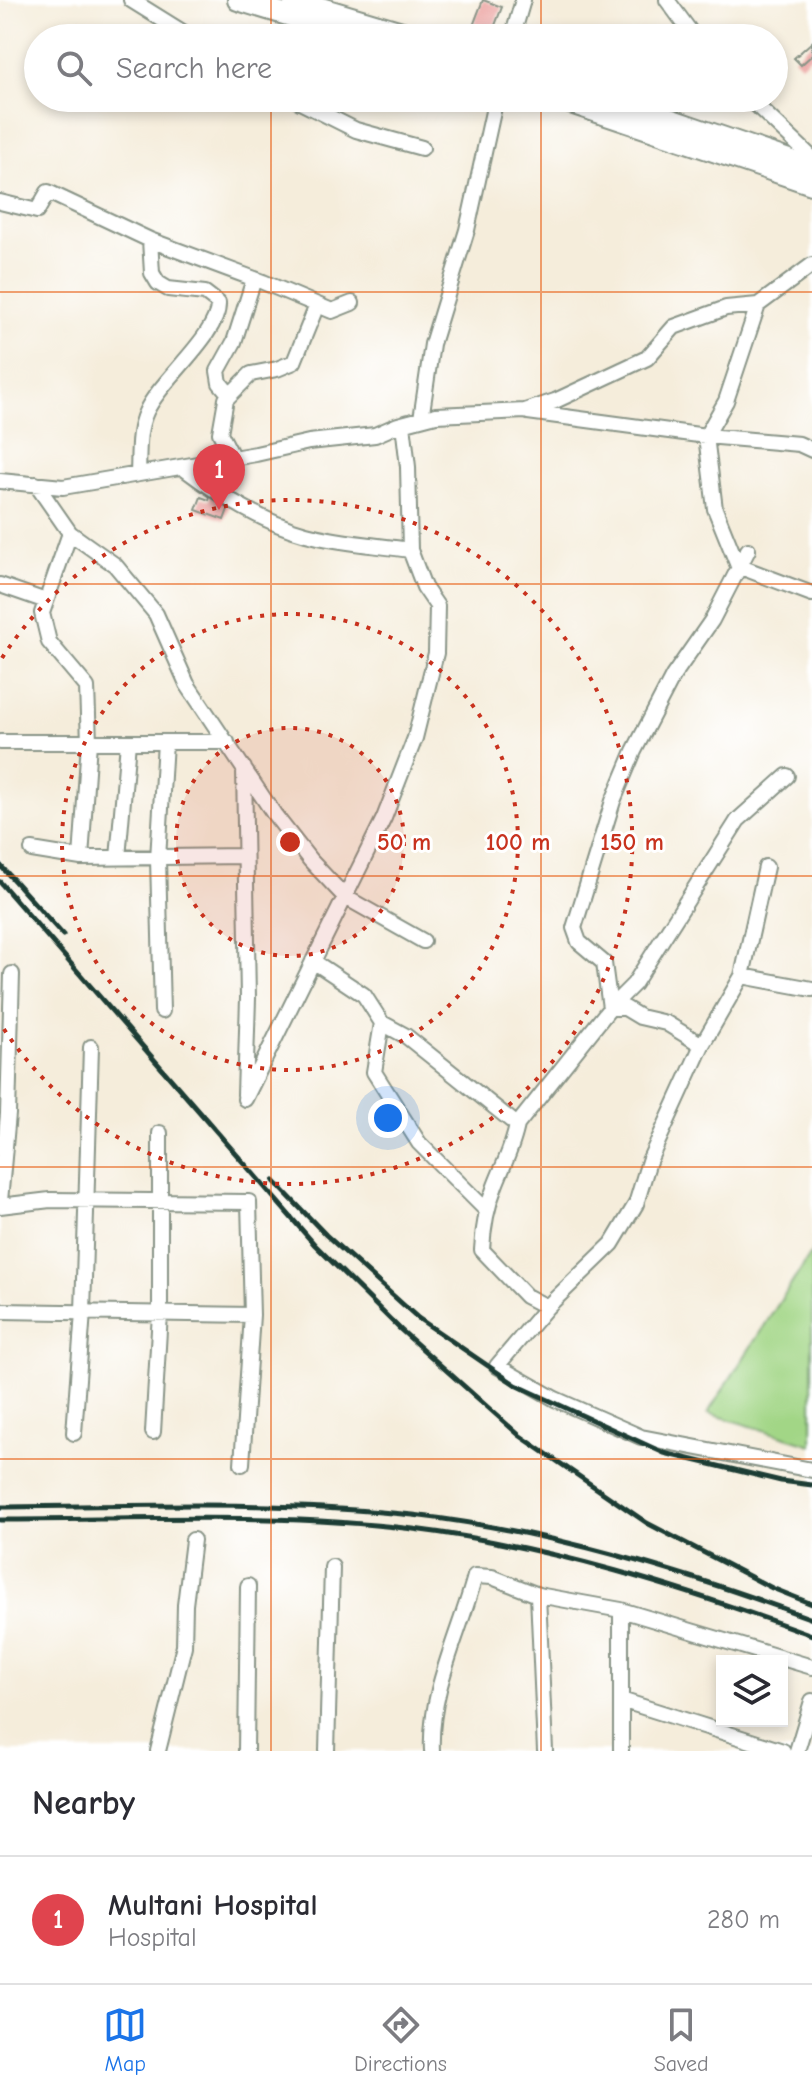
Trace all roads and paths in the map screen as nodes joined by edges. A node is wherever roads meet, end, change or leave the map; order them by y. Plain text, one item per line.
1 (131, 0) edge
2 (238, 0) edge
3 (294, 0) edge
4 (523, 0) edge
5 (667, 0) edge
6 (170, 24) edge
7 (317, 24) edge
8 (375, 24) edge
9 (516, 24) edge
10 (685, 24) edge
11 (320, 112) edge
12 (493, 112) edge
13 (598, 112) edge
14 (656, 112) edge
15 (764, 112) edge
16 (422, 148) dead end
17 (812, 157) edge
18 (812, 184) edge
19 (0, 202) edge
20 (150, 240) junction
21 (812, 265) edge
22 (254, 279) junction
23 (352, 303) dead end
24 (317, 305) junction
25 (758, 305) junction
26 (230, 395) junction
27 (525, 411) junction
28 (421, 419) junction
29 (403, 424) junction
30 (706, 436) junction
31 (812, 450) edge
32 (233, 458) junction
33 (182, 467) junction
34 (138, 474) junction
35 (0, 481) edge
36 (36, 484) junction
37 (70, 533) junction
38 (410, 550) junction
39 (748, 550) dead end
40 (738, 566) junction
41 (0, 585) edge
42 (812, 594) edge
43 (46, 601) junction
44 (0, 742) edge
45 (89, 742) junction
46 (128, 742) junction
47 (165, 742) junction
48 (227, 742) junction
49 (244, 766) junction
50 (787, 776) dead end
51 (32, 850) dead end
52 (245, 856) junction
53 (81, 858) junction
54 (118, 858) junction
55 (158, 859) junction
56 (766, 867) dead end
57 (345, 897) junction
58 (423, 941) dead end
59 (313, 961) junction
60 (12, 974) dead end
61 (742, 976) junction
62 (812, 989) edge
63 (610, 1008) junction
64 (162, 1011) dead end
65 (382, 1023) junction
66 (702, 1045) junction
67 (91, 1047) dead end
68 (517, 1125) junction
69 (160, 1133) dead end
70 (1, 1195) edge
71 (86, 1202) junction
72 (162, 1202) junction
73 (487, 1211) junction
74 (547, 1307) junction
75 (0, 1311) edge
76 (83, 1312) junction
77 (160, 1313) junction
78 (252, 1315) junction
79 (153, 1432) dead end
80 (74, 1433) dead end
81 (242, 1464) dead end
82 (812, 1470) edge
83 (193, 1540) dead end
84 (332, 1567) dead end
85 (248, 1586) dead end
86 (538, 1595) junction
87 (621, 1610) junction
88 (812, 1667) edge
89 (621, 1700) junction
90 (812, 1701) edge
91 (158, 1751) edge
92 (246, 1751) edge
93 (327, 1751) edge
94 (432, 1751) edge
95 (545, 1751) edge
96 (621, 1751) edge
97 (783, 1751) edge
98 (797, 1751) edge

1 - 6 street
2 - 7 main road
3 - 8 main road
4 - 9 street
5 - 10 street
11 - 16 street
12 - 28 street
13 - 18 main road
14 - 17 main road
15 - 17 street
19 - 20 street
20 - 22 street
20 - 34 street
21 - 25 street
22 - 24 street
22 - 26 street
23 - 24 street
24 - 26 street
25 - 27 street
25 - 30 street
26 - 32 street
27 - 28 street
27 - 30 street
28 - 29 street
29 - 32 street
29 - 38 street
30 - 31 street
30 - 40 street
32 - 33 street
33 - 34 street
33 - 38 street
34 - 36 street
35 - 36 street
36 - 37 street
37 - 43 street
37 - 48 street
38 - 57 street
39 - 40 street
40 - 42 street
40 - 63 street
41 - 43 street
43 - 45 street
44 - 45 street
45 - 46 street
45 - 53 street
46 - 47 street
46 - 54 street
47 - 48 street
47 - 55 street
48 - 49 street
49 - 52 street
49 - 57 street
50 - 63 street
51 - 53 street
52 - 55 street
52 - 59 street
53 - 54 street
54 - 55 street
55 - 64 street
56 - 61 street
57 - 58 street
57 - 59 street
59 - 65 street
60 - 70 street
61 - 62 street
61 - 66 street
63 - 66 street
63 - 68 street
65 - 68 street
65 - 73 street
66 - 74 street
67 - 71 street
68 - 73 street
69 - 72 street
70 - 71 street
71 - 72 street
71 - 76 street
72 - 77 street
72 - 78 street
73 - 74 street
74 - 82 street
75 - 76 street
76 - 77 street
76 - 80 street
77 - 78 street
77 - 79 street
78 - 81 street
83 - 91 street
84 - 93 street
85 - 92 street
86 - 87 street
86 - 94 street
86 - 95 street
87 - 88 street
87 - 89 street
89 - 96 street
89 - 97 street
90 - 98 street

